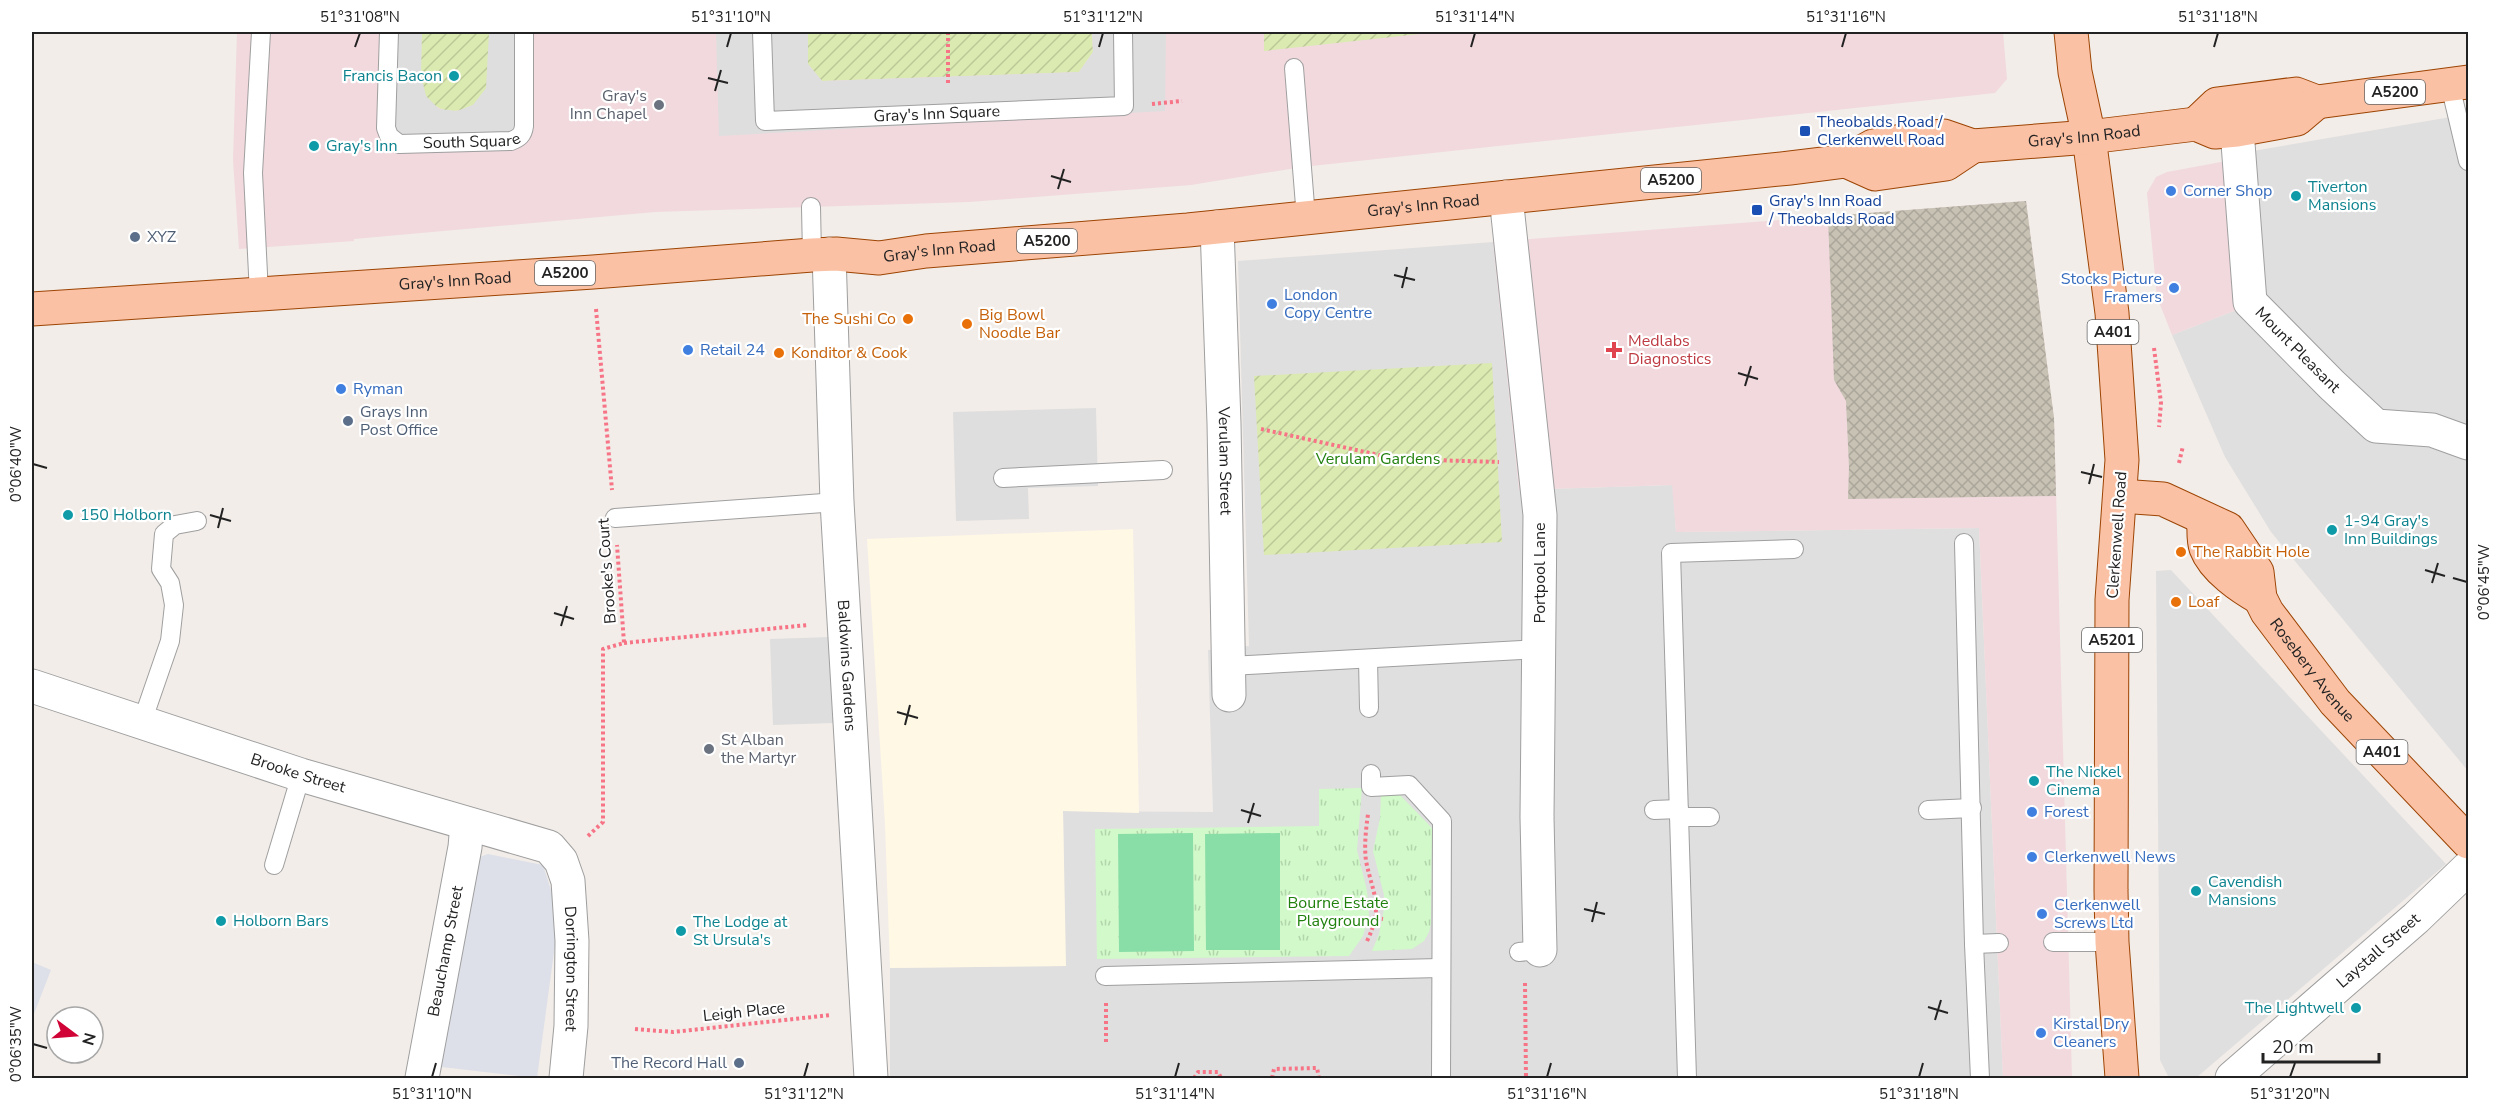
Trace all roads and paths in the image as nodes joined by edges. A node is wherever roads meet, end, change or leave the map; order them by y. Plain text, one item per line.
1 (261, 32) edge
2 (390, 32) edge
3 (524, 32) edge
4 (762, 32) edge
5 (948, 32) edge
6 (1123, 32) edge
7 (2071, 32) edge
8 (1294, 68) dead end
9 (2459, 83) edge
10 (2317, 102) junction
11 (949, 114) junction
12 (2196, 124) junction
13 (2237, 130) junction
14 (2089, 137) junction
15 (2469, 161) edge
16 (1506, 197) junction
17 (811, 207) dead end
18 (1306, 218) junction
19 (1216, 227) junction
20 (821, 255) junction
21 (259, 294) junction
22 (595, 307) dead end
23 (32, 309) edge
24 (1253, 428) dead end
25 (2469, 443) edge
26 (2183, 446) dead end
27 (1510, 462) dead end
28 (2179, 463) dead end
29 (1163, 470) dead end
30 (1004, 478) dead end
31 (2120, 496) junction
32 (837, 502) junction
33 (615, 518) junction
34 (197, 520) dead end
35 (1964, 543) dead end
36 (1794, 549) dead end
37 (809, 625) dead end
38 (624, 644) junction
39 (1540, 648) junction
40 (1368, 659) junction
41 (1229, 680) joint
42 (32, 686) edge
43 (1369, 708) dead end
44 (142, 722) junction
45 (1371, 774) dead end
46 (302, 775) junction
47 (1369, 803) dead end
48 (1972, 808) junction
49 (1654, 810) dead end
50 (1928, 810) dead end
51 (1679, 813) junction
52 (1710, 817) dead end
53 (467, 824) junction
54 (2469, 842) edge
55 (561, 861) junction
56 (274, 865) dead end
57 (2469, 868) edge
58 (1376, 918) junction
59 (1383, 919) dead end
60 (1363, 936) dead end
61 (1368, 939) junction
62 (1999, 942) dead end
63 (2053, 942) dead end
64 (2112, 942) junction
65 (1974, 944) junction
66 (1363, 948) dead end
67 (1528, 951) joint
68 (1446, 960) junction
69 (1105, 976) joint
70 (833, 1015) dead end
71 (635, 1029) dead end
72 (1106, 1044) dead end
73 (422, 1078) edge
74 (566, 1078) edge
75 (871, 1078) edge
76 (1194, 1078) edge
77 (1221, 1078) edge
78 (1272, 1078) edge
79 (1319, 1078) edge
80 (1441, 1078) edge
81 (1526, 1078) edge
82 (1687, 1078) edge
83 (1980, 1078) edge
84 (2121, 1078) edge
85 (2232, 1078) edge

1 - 21 lane
2 - 3 lane, South Square
4 - 11 lane, Gray's Inn Square
5 - 11 path
6 - 11 lane, Gray's Inn Square
7 - 14 main road, A401
8 - 18 lane
9 - 10 main road, Gray's Inn Road / A5200
9 - 15 lane
10 - 12 main road, Gray's Inn Road / A5200
10 - 13 main road, Gray's Inn Road / A5200
12 - 13 main road, Gray's Inn Road / A5200
12 - 14 main road, Gray's Inn Road / A5200
13 - 25 street, Mount Pleasant
14 - 16 main road, Gray's Inn Road / A5200
14 - 31 main road, Clerkenwell Road / A401
16 - 18 main road, Gray's Inn Road / A5200
16 - 39 street, Portpool Lane
17 - 20 lane
18 - 19 main road, Gray's Inn Road / A5200
19 - 20 main road, Gray's Inn Road / A5200
19 - 41 street, Verulam Street
20 - 21 main road, Gray's Inn Road / A5200
20 - 32 street, Baldwins Gardens
21 - 23 main road, Gray's Inn Road / A5200
22 - 33 path, Brooke's Court
24 - 27 path
26 - 28 path
29 - 30 lane
31 - 54 main road, Rosebery Avenue / A401
31 - 64 main road, Clerkenwell Road / A5201
32 - 33 lane
32 - 75 street, Baldwins Gardens
33 - 38 path, Brooke's Court
34 - 44 lane
35 - 48 lane
36 - 51 lane
37 - 38 path
38 - 55 path, Brooke's Court
39 - 40 lane
39 - 67 street, Portpool Lane
40 - 41 lane
40 - 43 lane
42 - 44 street, Brooke Street
44 - 46 street, Brooke Street
45 - 68 lane
46 - 53 street, Brooke Street
46 - 56 lane
47 - 58 path
48 - 50 lane
48 - 65 lane
49 - 51 lane
51 - 52 lane
51 - 82 lane
53 - 55 street, Brooke Street
53 - 73 street, Beauchamp Street
55 - 74 street, Dorrington Street
57 - 85 street, Laystall Street
58 - 59 path
58 - 61 path
60 - 61 path
61 - 66 path
62 - 65 lane
63 - 64 lane
64 - 84 main road, Clerkenwell Road / A5201
65 - 83 lane
67 - 81 path
68 - 69 lane
68 - 80 lane
69 - 72 path
70 - 71 path, Leigh Place
76 - 77 path
78 - 79 path

